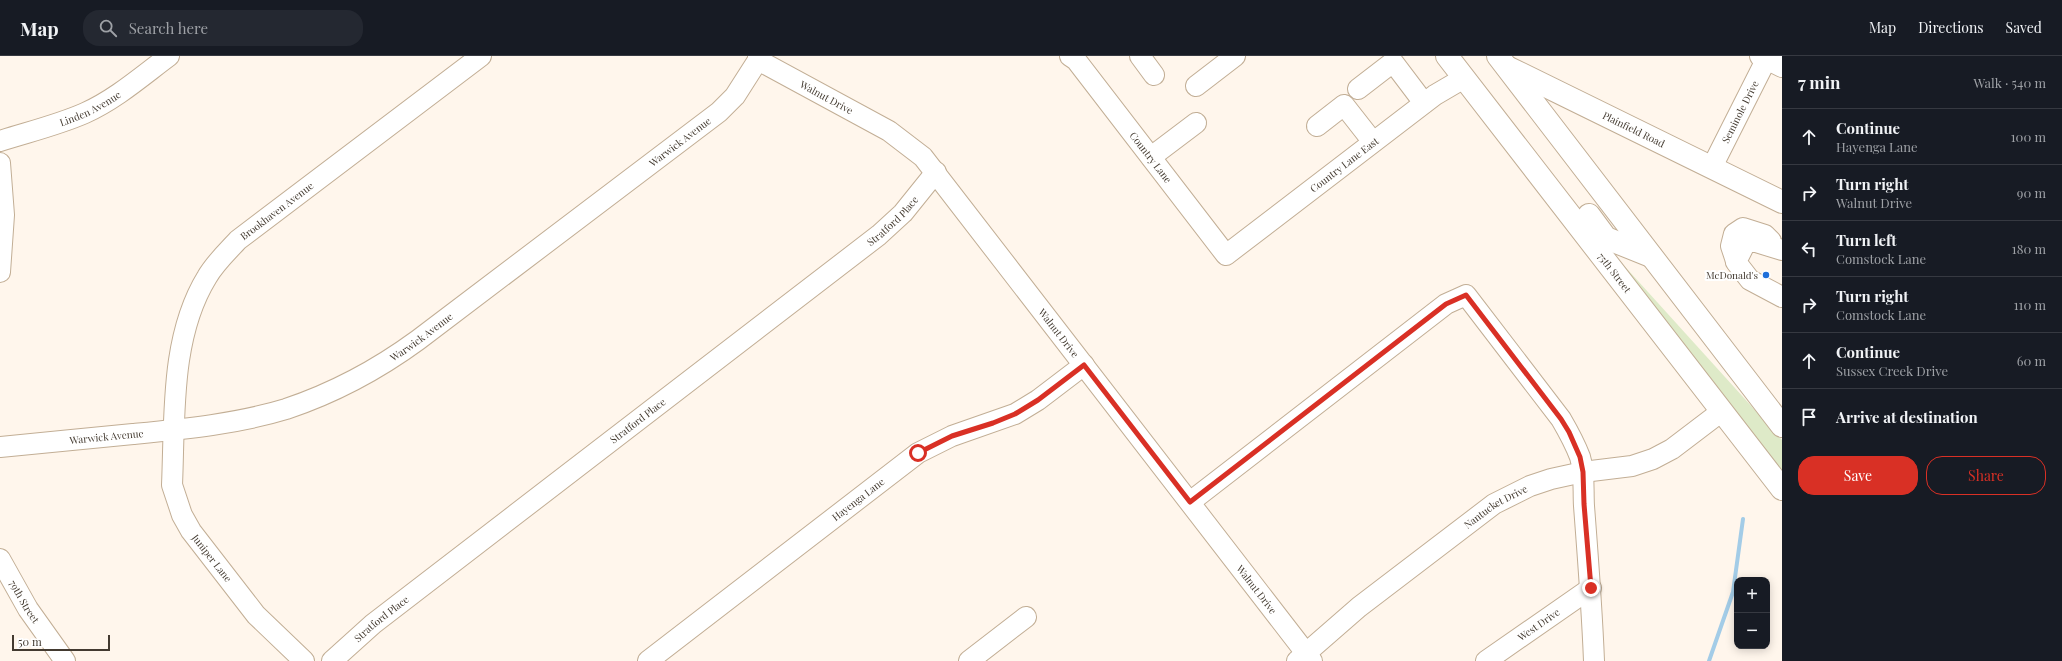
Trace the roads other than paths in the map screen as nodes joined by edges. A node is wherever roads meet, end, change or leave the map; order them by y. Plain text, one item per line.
1 (169, 56) edge
2 (481, 56) edge
3 (1140, 56) edge
4 (1235, 56) edge
5 (1447, 56) edge
6 (1466, 56) edge
7 (1486, 56) edge
8 (1076, 57) edge
9 (758, 58) edge
10 (1769, 59) edge
11 (1502, 61) edge
12 (1154, 75) dead end
13 (1464, 78) junction
14 (1196, 86) dead end
15 (1358, 89) dead end
16 (1424, 103) junction
17 (1196, 123) dead end
18 (1317, 126) dead end
19 (0, 141) edge
20 (1373, 142) junction
21 (1151, 157) junction
22 (0, 163) edge
23 (1712, 167) junction
24 (936, 172) junction
25 (1782, 202) edge
26 (1778, 248) edge
27 (1226, 255) joint
28 (1651, 256) junction
29 (0, 272) edge
30 (1782, 297) edge
31 (1084, 365) junction
32 (1722, 411) junction
33 (1782, 426) edge
34 (175, 430) junction
35 (0, 447) edge
36 (1583, 472) junction
37 (1782, 489) edge
38 (1190, 502) junction
39 (0, 559) edge
40 (1591, 588) junction
41 (1026, 617) dead end
42 (1305, 659) edge
43 (65, 661) edge
44 (304, 661) edge
45 (332, 661) edge
46 (648, 661) edge
47 (969, 661) edge
48 (1486, 661) edge
49 (1594, 661) edge

1 - 19 street, Linden Avenue
2 - 34 street, Brookhaven Avenue
3 - 12 street
4 - 14 street
5 - 13 main road, 75th Street
6 - 28 main road
7 - 11 main road, Plainfield Road
8 - 21 street, Country Lane
9 - 24 street, Walnut Drive
9 - 34 street, Warwick Avenue
10 - 23 street, Seminole Drive
11 - 23 main road, Plainfield Road
11 - 28 main road
13 - 16 street, Country Lane East
13 - 32 main road, 75th Street
15 - 16 street
16 - 20 street, Country Lane East
17 - 21 street
18 - 20 street
20 - 27 street, Country Lane East
21 - 27 street, Country Lane
22 - 29 street
23 - 25 main road, Plainfield Road
24 - 31 street, Walnut Drive
24 - 45 street, Stratford Place
26 - 30 street
28 - 33 main road
31 - 38 street, Walnut Drive
31 - 46 street, Hayenga Lane
32 - 36 street, Nantucket Drive
32 - 37 main road, 75th Street
34 - 35 street, Warwick Avenue
34 - 44 street, Juniper Lane
36 - 38 street
36 - 40 street
36 - 42 street, Nantucket Drive
38 - 42 street, Walnut Drive
39 - 43 street, 79th Street
40 - 48 street, West Drive
40 - 49 street
41 - 47 street

